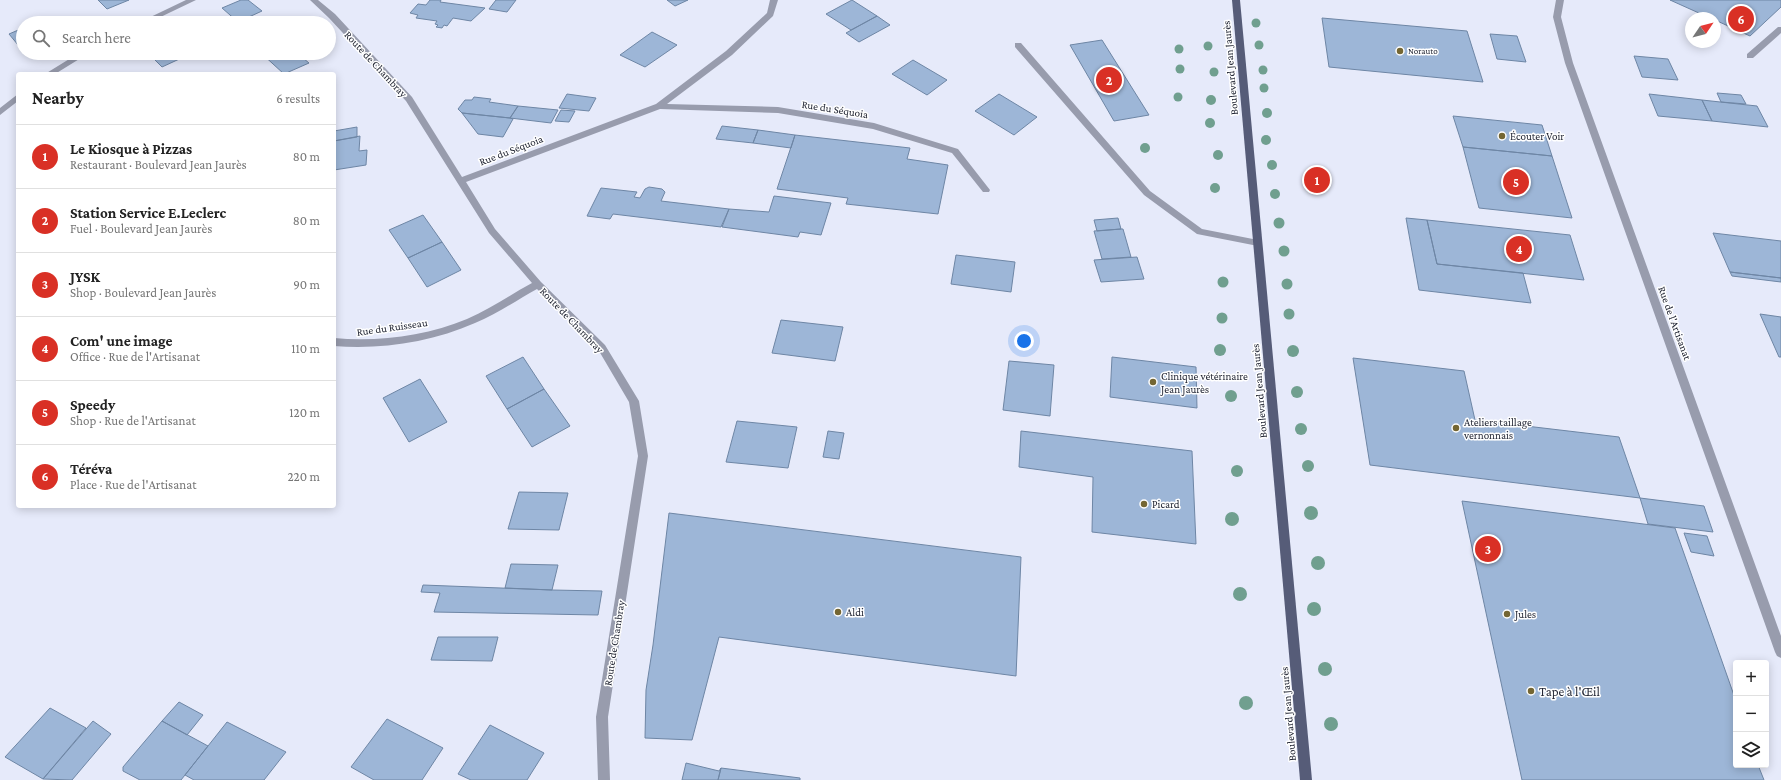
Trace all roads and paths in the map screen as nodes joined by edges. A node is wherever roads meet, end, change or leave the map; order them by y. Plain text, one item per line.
1 (192, 0) edge
2 (314, 0) edge
3 (774, 0) edge
4 (1236, 0) edge
5 (1560, 0) edge
6 (157, 16) edge
7 (332, 16) edge
8 (336, 20) edge
9 (1781, 29) edge
10 (1018, 45) dead end
11 (1750, 56) dead end
12 (73, 60) edge
13 (52, 72) edge
14 (16, 99) edge
15 (659, 106) junction
16 (0, 112) edge
17 (460, 181) junction
18 (986, 190) dead end
19 (1258, 243) junction
20 (538, 284) junction
21 (336, 342) edge
22 (1781, 652) edge
23 (604, 780) edge
24 (1306, 780) edge

1 - 6 street
2 - 7 street, Route de Chambray
3 - 15 street, Rue du Séquoia
4 - 19 main road, Boulevard Jean Jaurès
5 - 22 street, Rue de l'Artisanat
8 - 17 street, Route de Chambray
9 - 11 street
10 - 19 street
12 - 13 street
14 - 16 street
15 - 17 street, Rue du Séquoia
15 - 18 street, Rue du Séquoia
17 - 20 street, Route de Chambray
19 - 24 main road, Boulevard Jean Jaurès
20 - 21 street, Rue du Ruisseau
20 - 23 street, Route de Chambray

